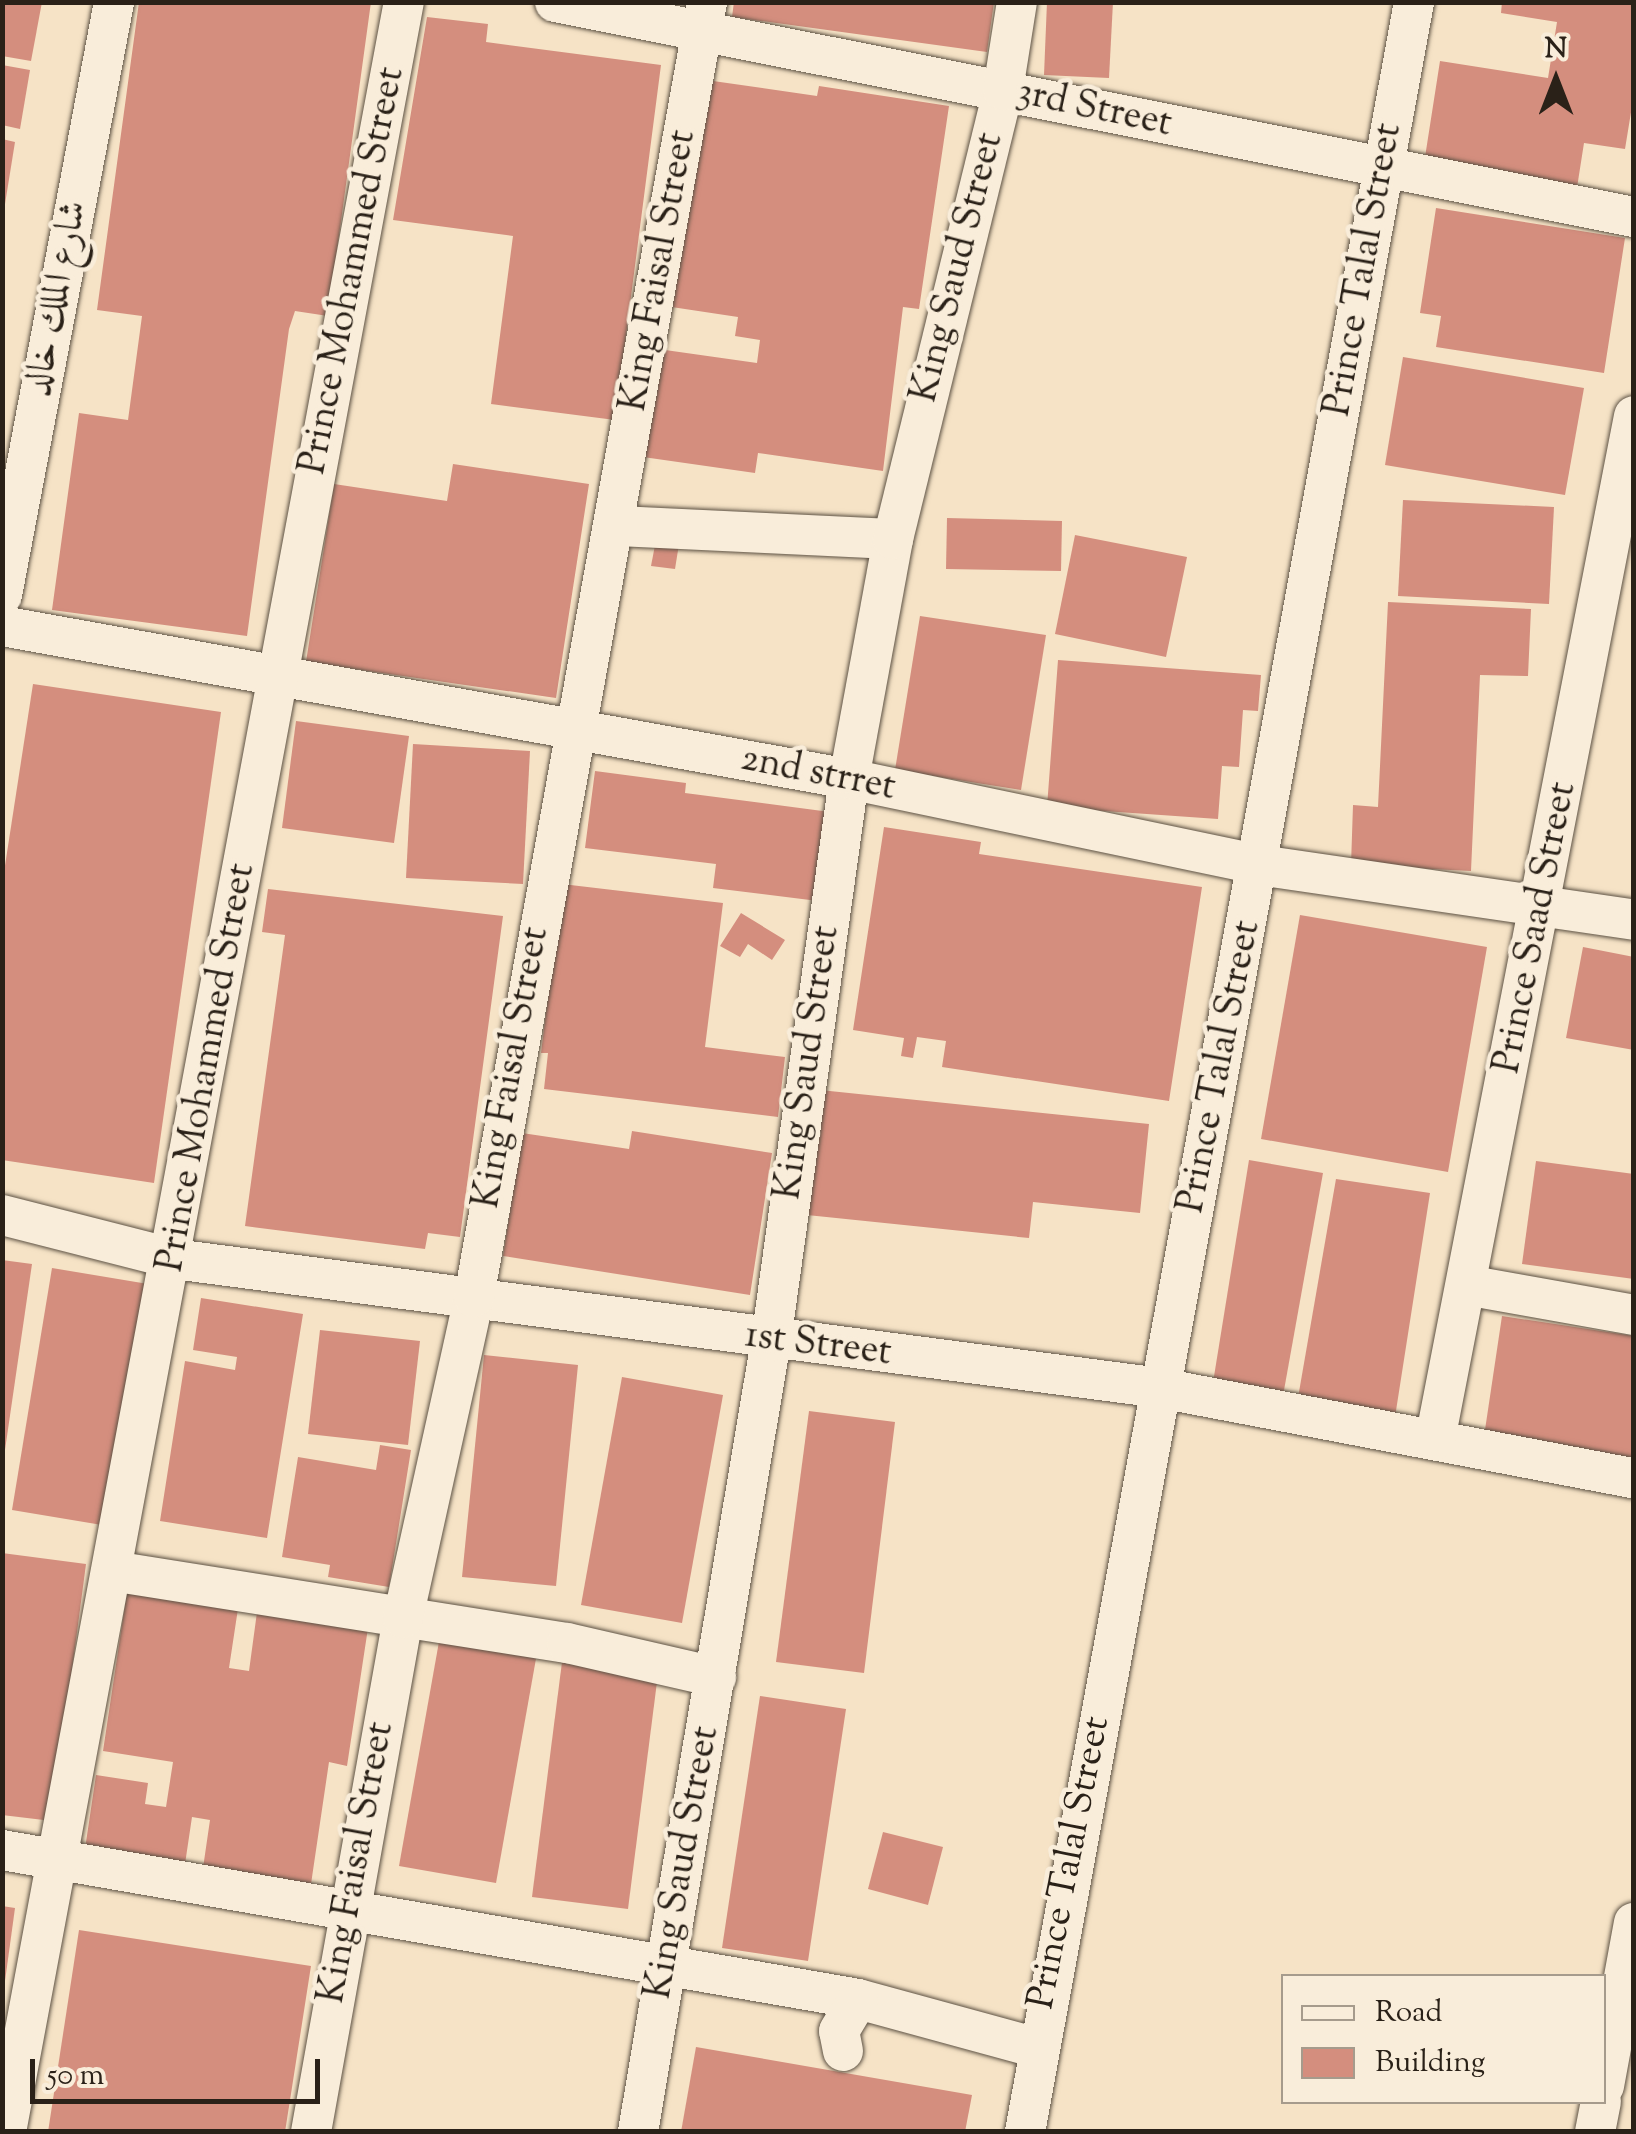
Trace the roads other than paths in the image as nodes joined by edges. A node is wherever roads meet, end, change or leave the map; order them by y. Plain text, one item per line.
1 (114, 2) edge
2 (404, 2) edge
3 (556, 2) edge
4 (1018, 2) edge
5 (1414, 2) edge
6 (704, 17) edge
7 (1003, 90) junction
8 (1382, 171) junction
9 (1634, 217) edge
10 (1634, 416) edge
11 (616, 526) junction
12 (893, 539) junction
13 (2, 595) edge
14 (2, 626) edge
15 (279, 676) junction
16 (572, 730) junction
17 (849, 779) junction
18 (1259, 866) junction
19 (1542, 904) junction
20 (1634, 920) edge
21 (2, 1215) edge
22 (174, 1259) junction
23 (1466, 1285) junction
24 (474, 1297) junction
25 (1634, 1315) edge
26 (771, 1341) junction
27 (1160, 1388) junction
28 (1436, 1440) junction
29 (1634, 1478) edge
30 (112, 1572) junction
31 (403, 1618) junction
32 (716, 1677) junction
33 (2, 1850) edge
34 (58, 1862) junction
35 (348, 1910) junction
36 (1634, 1923) edge
37 (667, 1964) junction
38 (858, 2000) junction
39 (1037, 2048) junction
40 (844, 2051) dead end
41 (1606, 2075) edge
42 (1601, 2104) edge
43 (6, 2132) edge
44 (312, 2132) edge
45 (638, 2132) edge
46 (1024, 2132) edge
47 (1595, 2132) edge

1 - 13 street, شارع الملك خالد
2 - 15 street, Prince Mohammed Street
3 - 6 street, 3rd Street
4 - 7 street, King Saud Street
5 - 8 street, Prince Talal Street
6 - 7 street, 3rd Street
6 - 11 street, King Faisal Street
7 - 8 street, 3rd Street
7 - 12 street, King Saud Street
8 - 9 street, 3rd Street
8 - 18 street, Prince Talal Street
10 - 19 street, Prince Saad Street
11 - 12 street
11 - 16 street, King Faisal Street
12 - 17 street, King Saud Street
14 - 15 street, 2nd strret
15 - 16 street, 2nd strret
15 - 22 street, Prince Mohammed Street
16 - 17 street, 2nd strret
16 - 24 street, King Faisal Street
17 - 18 street, 2nd strret
17 - 26 street, King Saud Street
18 - 19 street, 2nd strret
18 - 27 street, Prince Talal Street
19 - 20 street, 2nd strret
19 - 23 street, Prince Saad Street
21 - 22 street, 1st Street
22 - 24 street, 1st Street
22 - 30 street, Prince Mohammed Street
23 - 25 street
23 - 28 street, Prince Saad Street
24 - 26 street, 1st Street
24 - 31 street, King Faisal Street
26 - 27 street, 1st Street
26 - 32 street, King Saud Street
27 - 28 street, 1st Street
27 - 39 street, Prince Talal Street
28 - 29 street, 1st Street
30 - 31 street
30 - 34 street, Prince Mohammed Street
31 - 32 street
31 - 35 street, King Faisal Street
32 - 37 street, King Saud Street
33 - 34 street
34 - 35 street
34 - 43 street, Prince Mohammed Street
35 - 37 street
35 - 44 street, King Faisal Street
36 - 41 street
37 - 38 street
37 - 45 street, King Saud Street
38 - 39 street
38 - 40 street
39 - 46 street, Prince Talal Street
42 - 47 street

